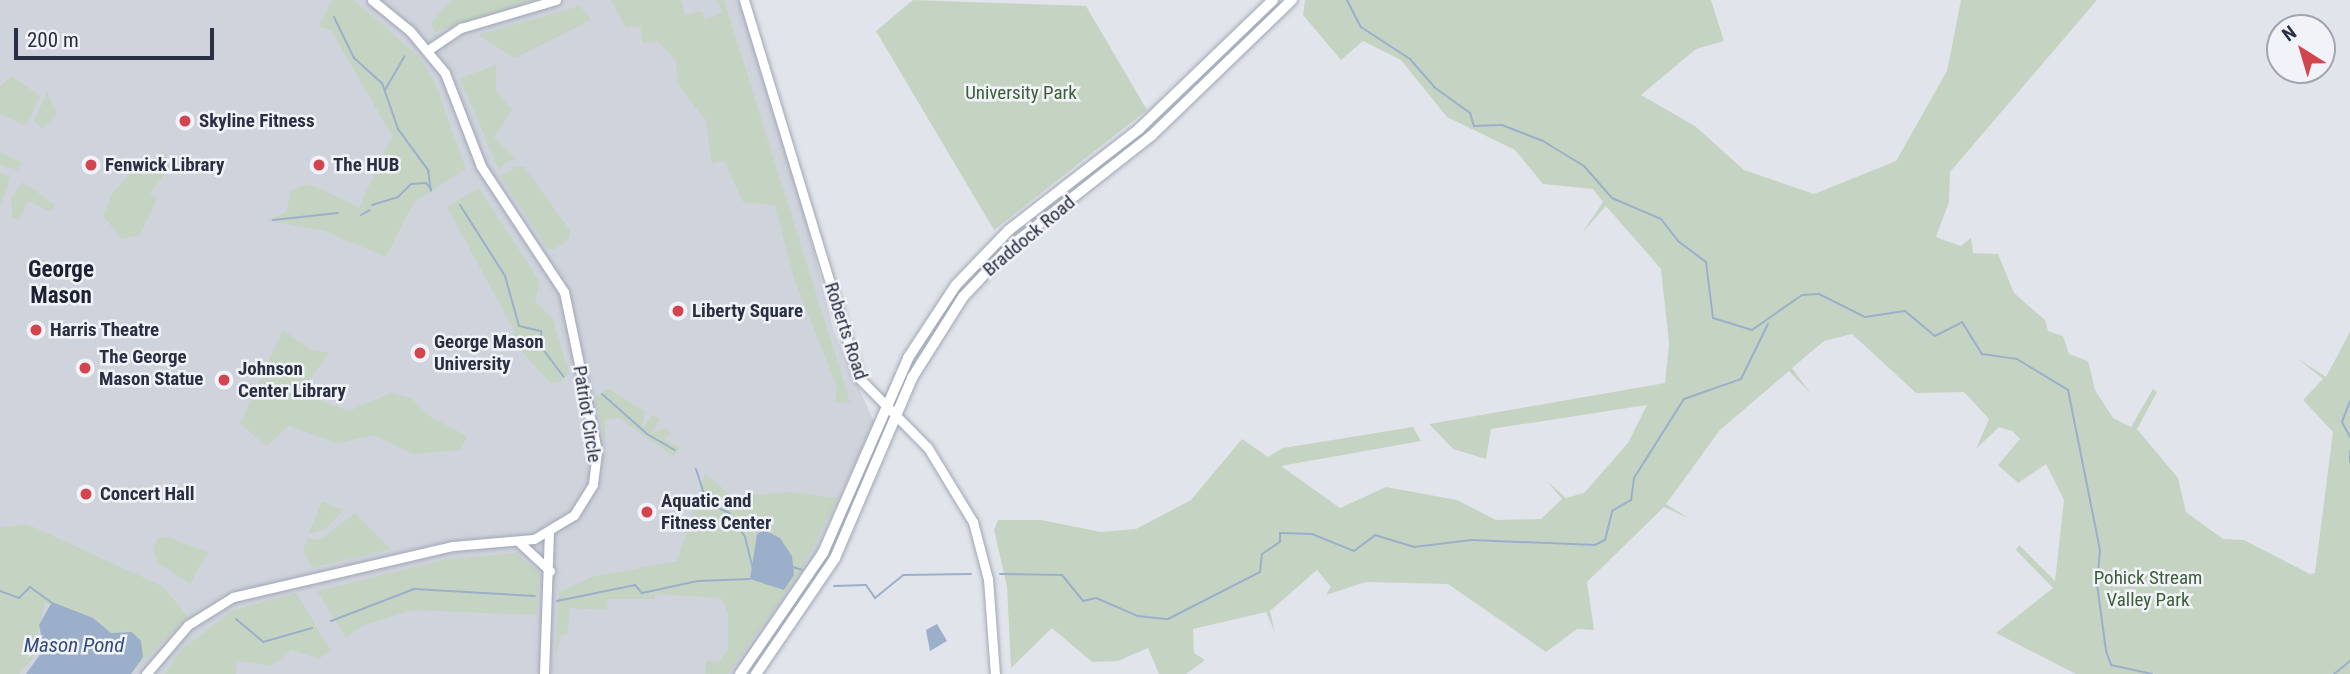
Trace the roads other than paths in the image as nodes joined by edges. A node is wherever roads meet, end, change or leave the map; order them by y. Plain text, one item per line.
1 (372, 0) edge
2 (556, 0) edge
3 (744, 0) edge
4 (1273, 0) edge
5 (1292, 0) edge
6 (428, 50) junction
7 (885, 407) junction
8 (896, 417) junction
9 (562, 526) junction
10 (549, 534) junction
11 (519, 542) junction
12 (550, 550) junction
13 (551, 573) junction
14 (148, 674) edge
15 (544, 674) edge
16 (740, 674) edge
17 (756, 674) edge
18 (996, 674) edge

1 - 6 street, Patriot Circle
2 - 6 street
3 - 7 street, Roberts Road
4 - 7 main road, Braddock Road
5 - 8 main road, Braddock Road
6 - 9 street, Patriot Circle
7 - 8 street, Roberts Road
7 - 16 main road, Braddock Road
8 - 17 main road, Braddock Road
8 - 18 street, Roberts Road
9 - 10 street, Patriot Circle
9 - 12 street
10 - 11 street, Patriot Circle
10 - 12 street
11 - 13 street
11 - 14 street, Patriot Circle
12 - 13 street
13 - 15 street

